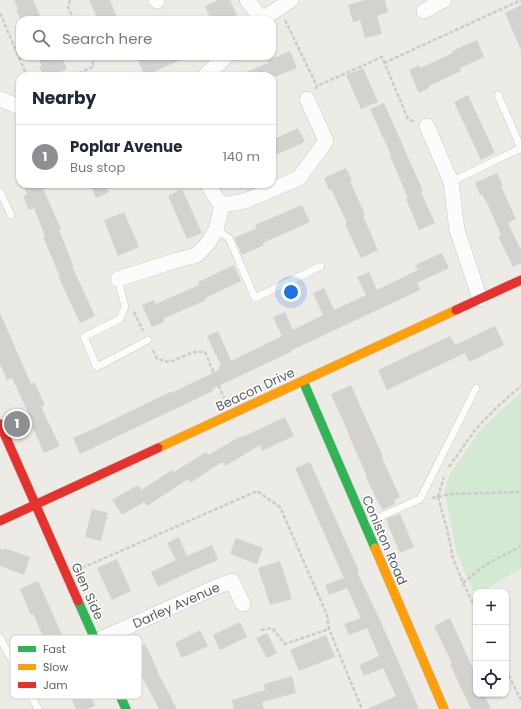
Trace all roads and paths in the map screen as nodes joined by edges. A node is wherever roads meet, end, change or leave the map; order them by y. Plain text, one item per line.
1 (70, 0) edge
2 (247, 0) edge
3 (291, 0) edge
4 (444, 0) edge
5 (521, 0) edge
6 (424, 11) dead end
7 (0, 13) edge
8 (72, 16) edge
9 (260, 16) edge
10 (267, 16) edge
11 (283, 16) dead end
12 (16, 50) edge
13 (20, 60) edge
14 (92, 60) edge
15 (222, 60) edge
16 (384, 63) junction
17 (25, 72) edge
18 (81, 72) edge
19 (209, 72) edge
20 (317, 86) junction
21 (498, 95) dead end
22 (0, 99) edge
23 (308, 99) joint
24 (16, 105) edge
25 (427, 126) joint
26 (521, 148) edge
27 (451, 182) junction
28 (210, 188) edge
29 (276, 188) edge
30 (276, 188) edge
31 (0, 192) edge
32 (222, 205) junction
33 (11, 215) dead end
34 (216, 230) junction
35 (321, 266) dead end
36 (118, 279) joint
37 (521, 280) edge
38 (480, 299) junction
39 (132, 306) dead end
40 (148, 340) junction
41 (303, 381) junction
42 (521, 386) edge
43 (476, 388) dead end
44 (230, 415) junction
45 (0, 424) edge
46 (521, 492) edge
47 (438, 497) junction
48 (420, 499) junction
49 (36, 505) junction
50 (0, 521) edge
51 (364, 524) junction
52 (521, 546) edge
53 (67, 575) junction
54 (463, 583) junction
55 (242, 604) dead end
56 (473, 604) edge
57 (329, 629) junction
58 (261, 630) dead end
59 (93, 635) edge
60 (109, 635) edge
61 (0, 638) edge
62 (10, 657) edge
63 (509, 676) edge
64 (33, 699) edge
65 (122, 699) edge
66 (521, 700) edge
67 (38, 709) edge
68 (126, 709) edge
69 (362, 709) edge
70 (444, 709) edge

1 - 8 path
2 - 9 street
3 - 10 street
4 - 6 street
5 - 16 path
7 - 12 path
11 - 20 path
13 - 17 path
14 - 18 path
15 - 19 street
16 - 20 path
16 - 25 path
20 - 23 path
21 - 26 lane
22 - 24 street
23 - 30 street
25 - 27 street
26 - 27 lane
27 - 38 street
28 - 32 street
29 - 32 street
31 - 33 lane
32 - 34 street
34 - 35 lane
34 - 36 street
36 - 40 lane
37 - 38 street, Beacon Drive
38 - 41 street, Beacon Drive
39 - 40 path
40 - 44 path
41 - 44 street, Beacon Drive
41 - 51 street, Coniston Road
42 - 47 path
43 - 48 lane
44 - 49 street, Beacon Drive
45 - 49 street, Glen Side
46 - 47 path
47 - 48 path
47 - 54 path
48 - 51 lane
49 - 50 street, Beacon Drive
49 - 53 street, Glen Side
51 - 70 street, Coniston Road
52 - 54 path
53 - 57 path
53 - 59 street, Glen Side
54 - 56 path
55 - 60 street, Darley Avenue
57 - 58 path
57 - 69 path
61 - 62 lane
63 - 66 path
64 - 67 lane
65 - 68 street, Glen Side

